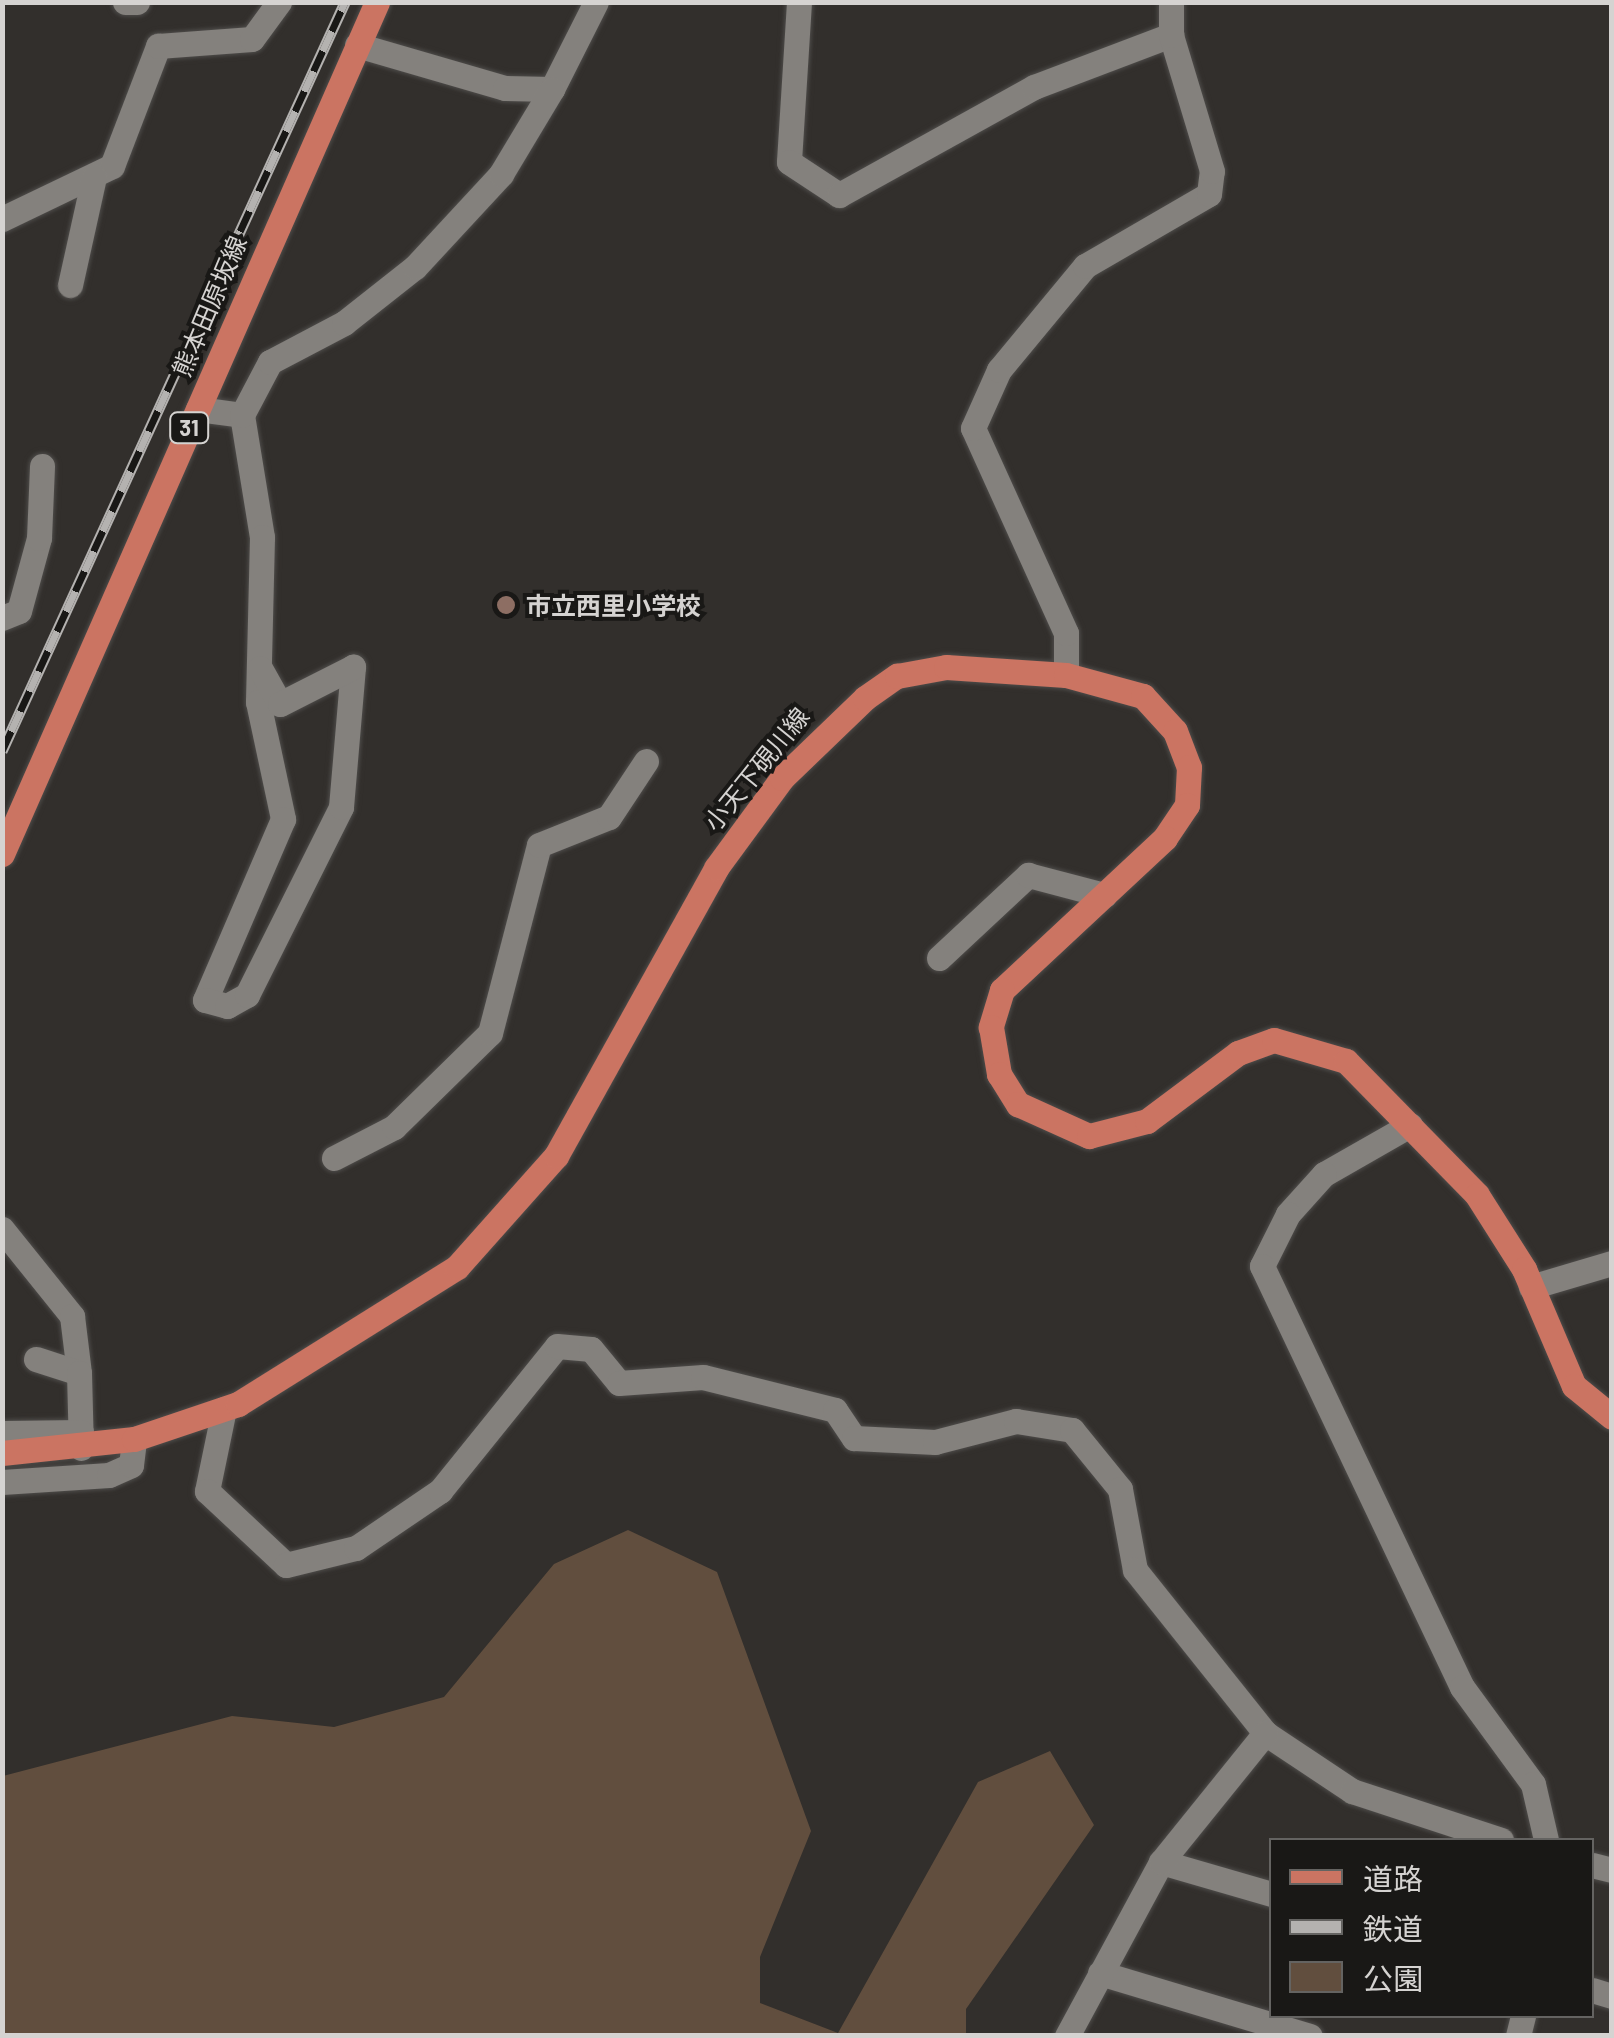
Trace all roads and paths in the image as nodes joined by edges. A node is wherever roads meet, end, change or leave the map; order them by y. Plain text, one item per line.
1 (125, 2) edge
2 (137, 2) edge
3 (279, 2) edge
4 (377, 2) edge
5 (596, 2) edge
6 (799, 2) edge
7 (1171, 2) edge
8 (1171, 35) junction
9 (358, 44) junction
10 (552, 89) junction
11 (94, 177) junction
12 (2, 218) edge
13 (70, 285) dead end
14 (198, 409) junction
15 (242, 415) junction
16 (42, 466) dead end
17 (2, 618) edge
18 (260, 668) junction
19 (1066, 675) junction
20 (646, 762) dead end
21 (2, 854) edge
22 (1104, 895) junction
23 (939, 958) dead end
24 (1410, 1125) junction
25 (334, 1158) dead end
26 (2, 1229) edge
27 (1612, 1263) edge
28 (1530, 1287) junction
29 (36, 1358) dead end
30 (80, 1372) junction
31 (224, 1409) junction
32 (1612, 1417) edge
33 (2, 1433) edge
34 (134, 1439) junction
35 (81, 1440) junction
36 (2, 1453) edge
37 (2, 1482) edge
38 (1265, 1733) junction
39 (1495, 1838) edge
40 (1546, 1838) edge
41 (1161, 1862) junction
42 (1269, 1893) edge
43 (1100, 1974) junction
44 (1066, 2036) edge
45 (1310, 2036) edge

1 - 2 street
3 - 11 street
4 - 9 main road, 熊本田原坂線 / 31
5 - 10 street
6 - 8 street
7 - 8 street
8 - 19 street
9 - 10 street
9 - 14 main road, 熊本田原坂線 / 31
10 - 15 street
11 - 12 street
11 - 13 street
14 - 15 street
14 - 21 main road, 熊本田原坂線 / 31
15 - 18 street
16 - 17 street
18 - 18 street
19 - 22 main road, 小天下硯川線
19 - 31 main road, 小天下硯川線
20 - 25 street
22 - 23 street
22 - 24 main road, 小天下硯川線
24 - 28 main road, 小天下硯川線
24 - 40 street
26 - 30 street
27 - 28 street
28 - 32 main road, 小天下硯川線
29 - 30 street
30 - 35 street
31 - 34 main road, 小天下硯川線
31 - 38 street
33 - 35 street
34 - 35 main road, 小天下硯川線
34 - 37 street
35 - 36 main road, 小天下硯川線
38 - 39 street
38 - 41 street
41 - 42 street
41 - 43 street
43 - 44 street
43 - 45 street

